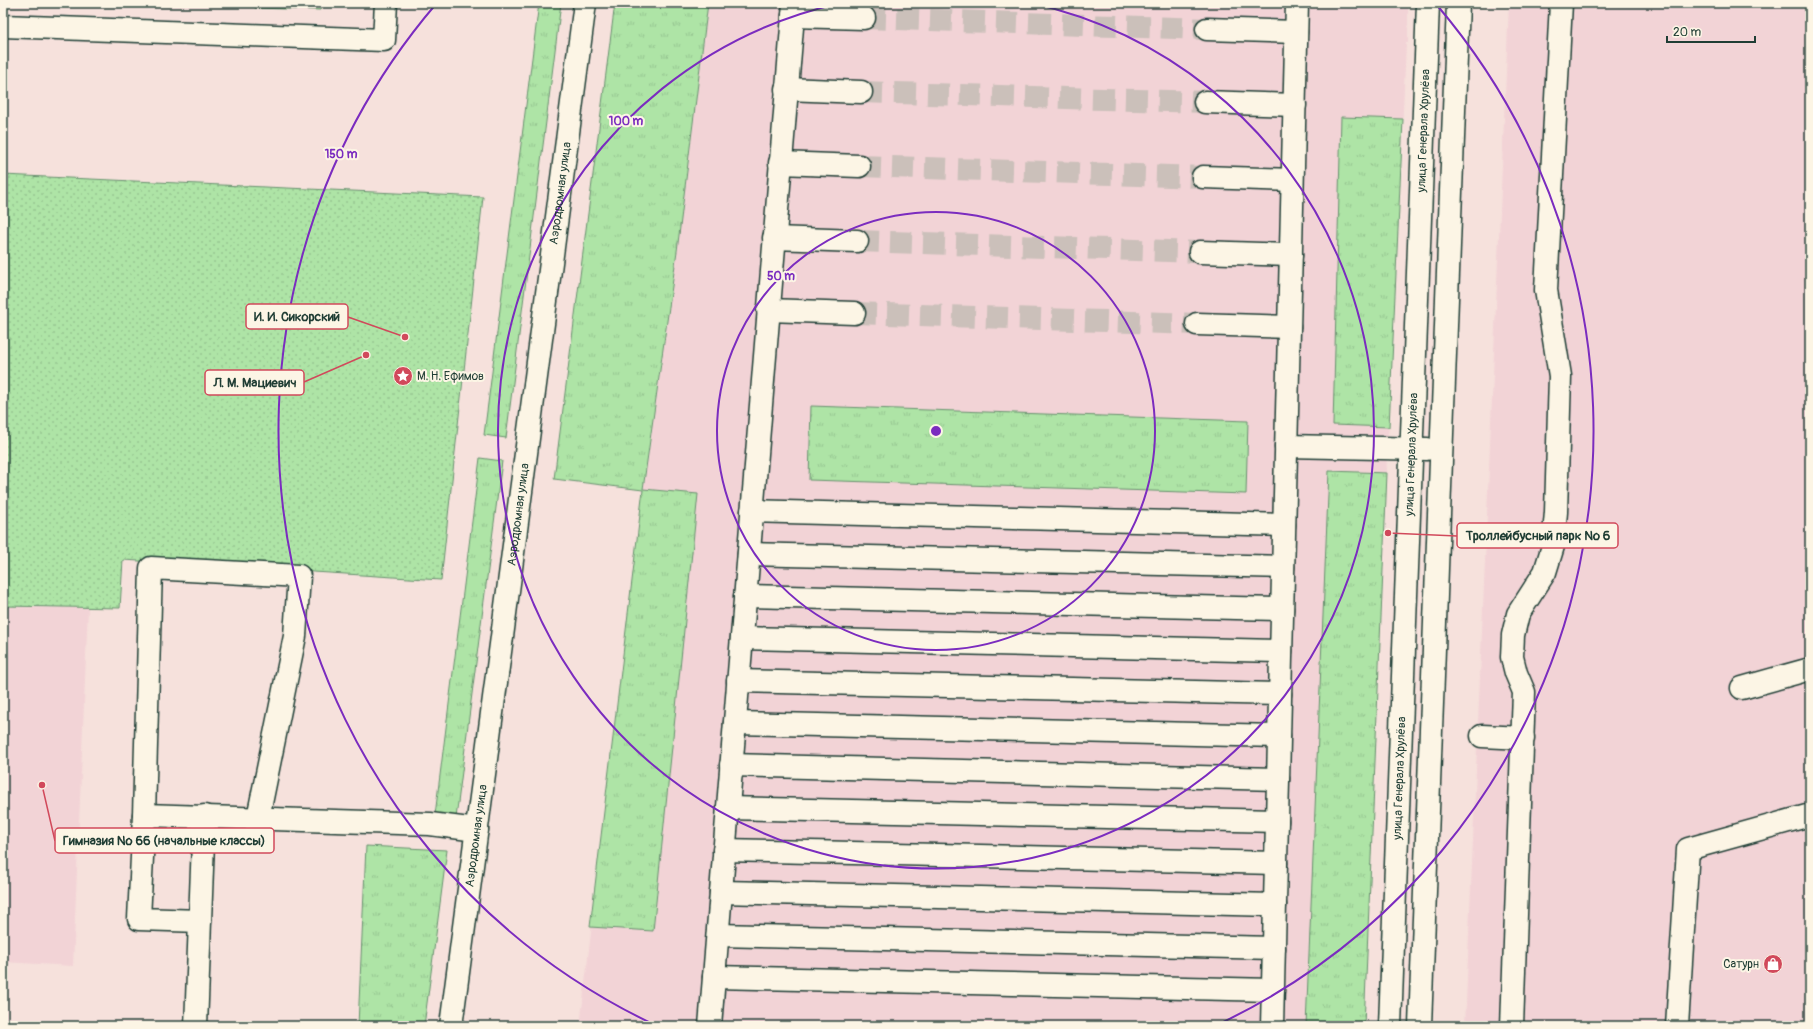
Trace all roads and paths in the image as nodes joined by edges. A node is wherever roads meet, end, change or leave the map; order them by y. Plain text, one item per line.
1 (386, 3) edge
2 (585, 3) edge
3 (1297, 3) edge
4 (1428, 3) edge
5 (1458, 3) edge
6 (1561, 3) edge
7 (793, 10) edge
8 (864, 18) tunnel mouth
9 (3, 26) edge
10 (1207, 29) tunnel mouth
11 (1296, 32) junction
12 (786, 90) junction
13 (861, 92) tunnel mouth
14 (1205, 102) tunnel mouth
15 (1294, 105) junction
16 (780, 163) junction
17 (859, 166) tunnel mouth
18 (1202, 177) tunnel mouth
19 (1292, 180) junction
20 (774, 238) junction
21 (857, 241) tunnel mouth
22 (1200, 252) tunnel mouth
23 (1291, 255) junction
24 (768, 310) junction
25 (854, 314) tunnel mouth
26 (1197, 324) tunnel mouth
27 (1289, 327) junction
28 (1286, 446) junction
29 (1411, 449) junction
30 (1441, 449) junction
31 (752, 512) junction
32 (1284, 525) junction
33 (749, 554) junction
34 (1283, 567) junction
35 (745, 596) junction
36 (1282, 609) junction
37 (742, 638) junction
38 (1281, 651) junction
39 (1810, 669) edge
40 (738, 681) junction
41 (1742, 688) dead end
42 (1280, 694) junction
43 (735, 723) junction
44 (1400, 734) junction
45 (1431, 735) junction
46 (1279, 736) junction
47 (1482, 736) dead end
48 (1523, 738) junction
49 (731, 765) junction
50 (1278, 778) junction
51 (728, 808) junction
52 (144, 815) junction
53 (1810, 815) edge
54 (204, 816) junction
55 (258, 818) junction
56 (1277, 821) junction
57 (477, 830) junction
58 (724, 850) junction
59 (1276, 863) junction
60 (721, 892) junction
61 (1275, 906) junction
62 (200, 921) junction
63 (718, 934) junction
64 (1274, 948) junction
65 (714, 977) junction
66 (1273, 990) junction
67 (196, 1026) edge
68 (451, 1026) edge
69 (710, 1026) edge
70 (1272, 1026) edge
71 (1390, 1026) edge
72 (1420, 1026) edge
73 (1512, 1026) edge
74 (1677, 1026) edge

1 - 9 street
2 - 57 street, Аэродромная улица
3 - 11 street
4 - 29 street, улица Генерала Хрулёва
5 - 30 street
6 - 48 street
7 - 8 street
7 - 12 street
10 - 11 street
11 - 15 street
12 - 13 street
12 - 16 street
14 - 15 street
15 - 19 street
16 - 17 street
16 - 20 street
18 - 19 street
19 - 23 street
20 - 21 street
20 - 24 street
22 - 23 street
23 - 27 street
24 - 25 street
24 - 31 street
26 - 27 street
27 - 28 street
28 - 29 street
28 - 32 street
29 - 30 street
29 - 44 street, улица Генерала Хрулёва
30 - 45 street
31 - 32 street
31 - 33 street
32 - 34 street
33 - 34 street
33 - 35 street
34 - 36 street
35 - 36 street
35 - 37 street
36 - 38 street
37 - 38 street
37 - 40 street
38 - 42 street
39 - 41 street
40 - 42 street
40 - 43 street
42 - 46 street
43 - 46 street
43 - 49 street
44 - 45 street
44 - 71 street, улица Генерала Хрулёва
45 - 72 street
46 - 50 street
47 - 48 street
48 - 73 street
49 - 50 street
49 - 51 street
50 - 56 street
51 - 56 street
51 - 58 street
52 - 54 street
52 - 55 street
52 - 62 street
53 - 74 street
54 - 55 street
54 - 62 street
55 - 57 street
56 - 59 street
57 - 68 street, Аэродромная улица
58 - 59 street
58 - 60 street
59 - 61 street
60 - 61 street
60 - 63 street
61 - 64 street
62 - 67 street
63 - 64 street
63 - 65 street
64 - 66 street
65 - 66 street
65 - 69 street
66 - 70 street

